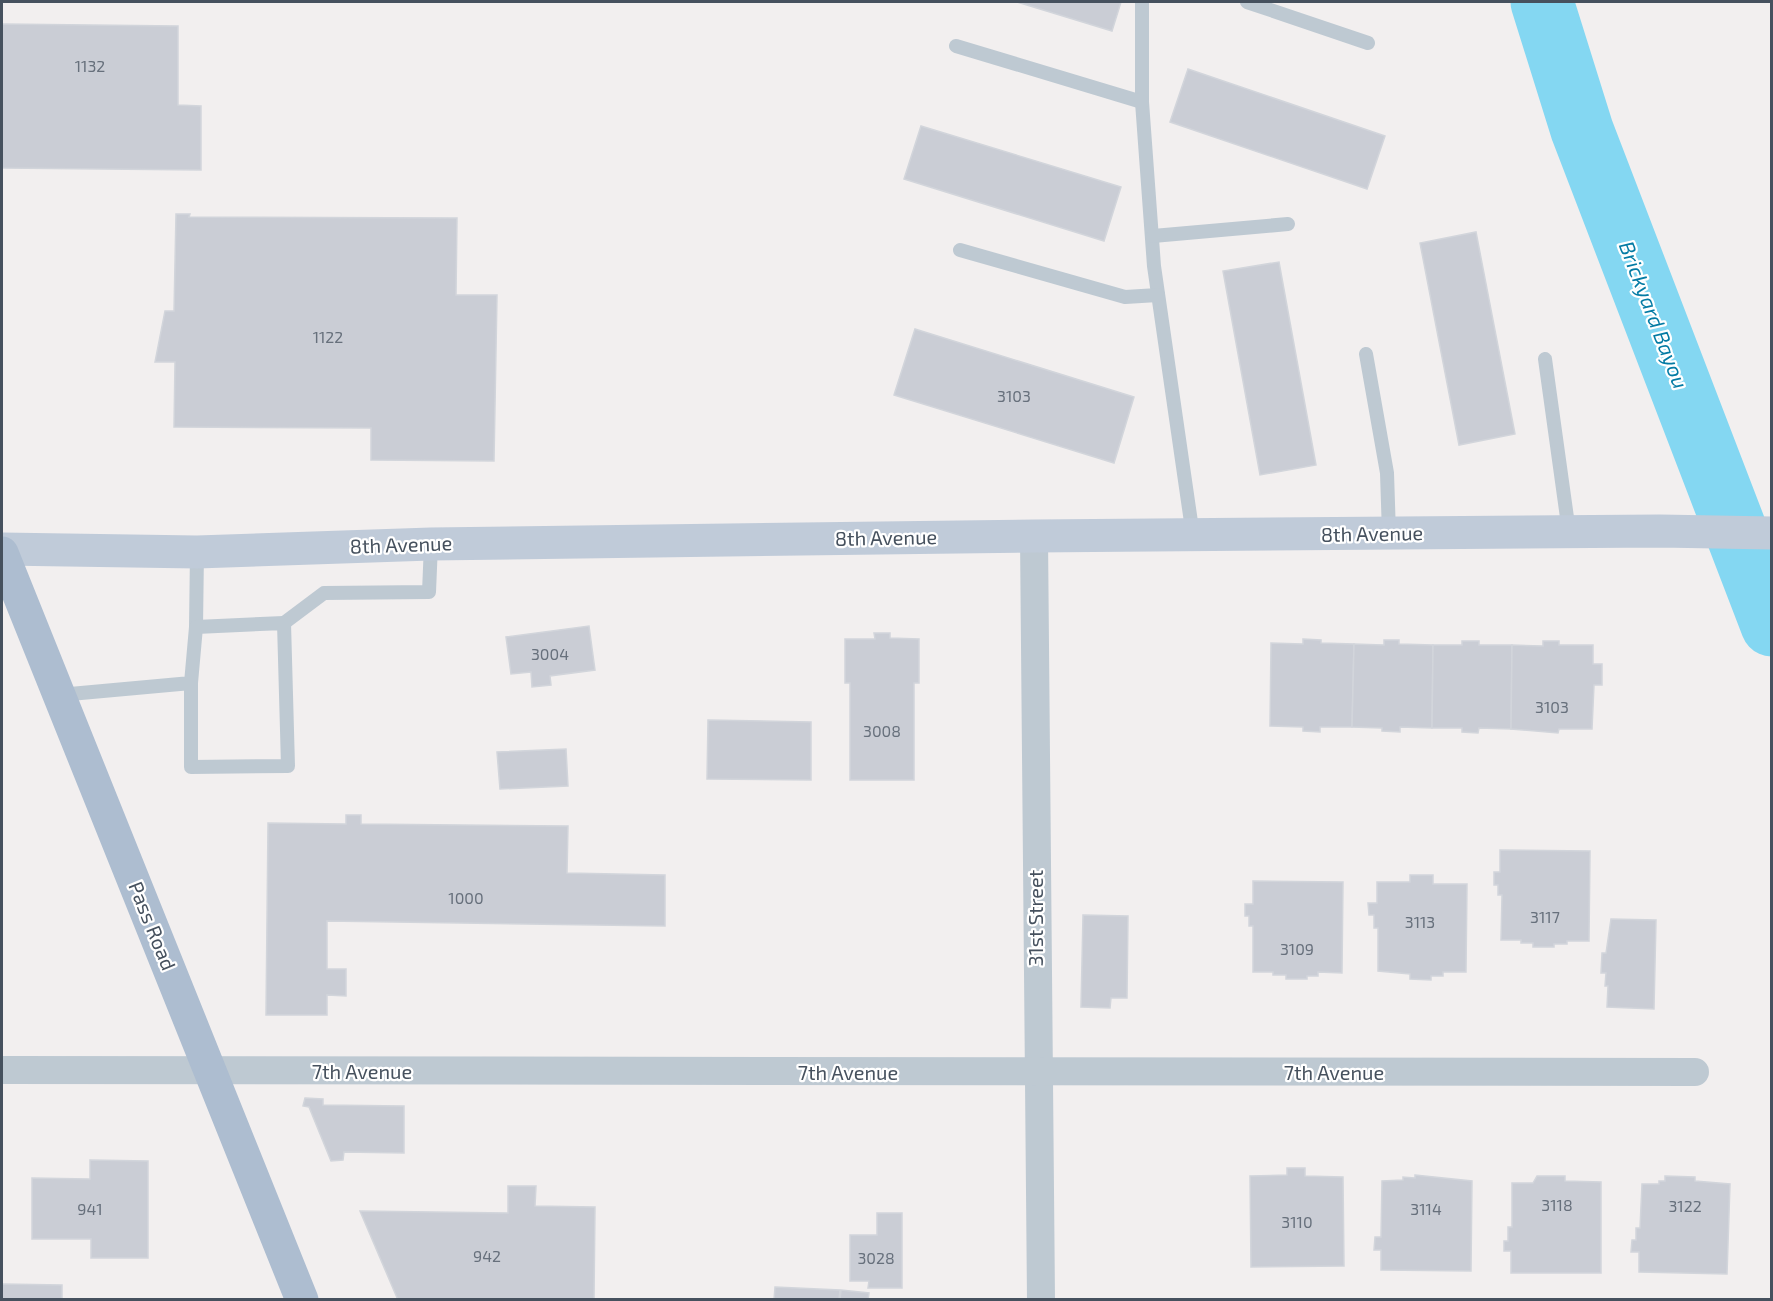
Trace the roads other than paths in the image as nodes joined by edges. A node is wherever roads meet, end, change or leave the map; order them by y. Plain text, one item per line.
1 (1142, 2) edge
2 (1247, 2) edge
3 (1368, 43) dead end
4 (956, 46) dead end
5 (1142, 102) junction
6 (1288, 224) dead end
7 (1153, 236) junction
8 (960, 250) dead end
9 (1158, 295) junction
10 (1366, 354) dead end
11 (1545, 358) dead end
12 (1569, 532) junction
13 (1772, 533) edge
14 (1389, 534) junction
15 (1034, 536) junction
16 (1193, 536) junction
17 (431, 544) junction
18 (2, 551) edge
19 (197, 552) junction
20 (284, 623) junction
21 (196, 627) junction
22 (190, 683) junction
23 (59, 695) junction
24 (2, 1070) edge
25 (210, 1071) junction
26 (1695, 1072) dead end
27 (1037, 1073) junction
28 (302, 1299) edge
29 (1041, 1299) edge

1 - 5 lane
2 - 3 lane
4 - 5 lane
5 - 7 lane
6 - 7 lane
7 - 9 lane
8 - 9 lane
9 - 16 lane
10 - 14 lane
11 - 12 lane
12 - 13 street, 8th Avenue
12 - 14 street, 8th Avenue
14 - 16 street, 8th Avenue
15 - 16 street, 8th Avenue
15 - 17 street, 8th Avenue
15 - 27 street, 31st Street
17 - 19 street, 8th Avenue
17 - 20 lane
18 - 19 street, 8th Avenue
18 - 23 main road, Pass Road
19 - 21 lane
20 - 21 lane
20 - 22 lane
21 - 22 lane
22 - 23 lane
23 - 25 main road, Pass Road
24 - 25 street, 7th Avenue
25 - 27 street, 7th Avenue
25 - 28 main road, Pass Road
26 - 27 street, 7th Avenue
27 - 29 street, 31st Street

